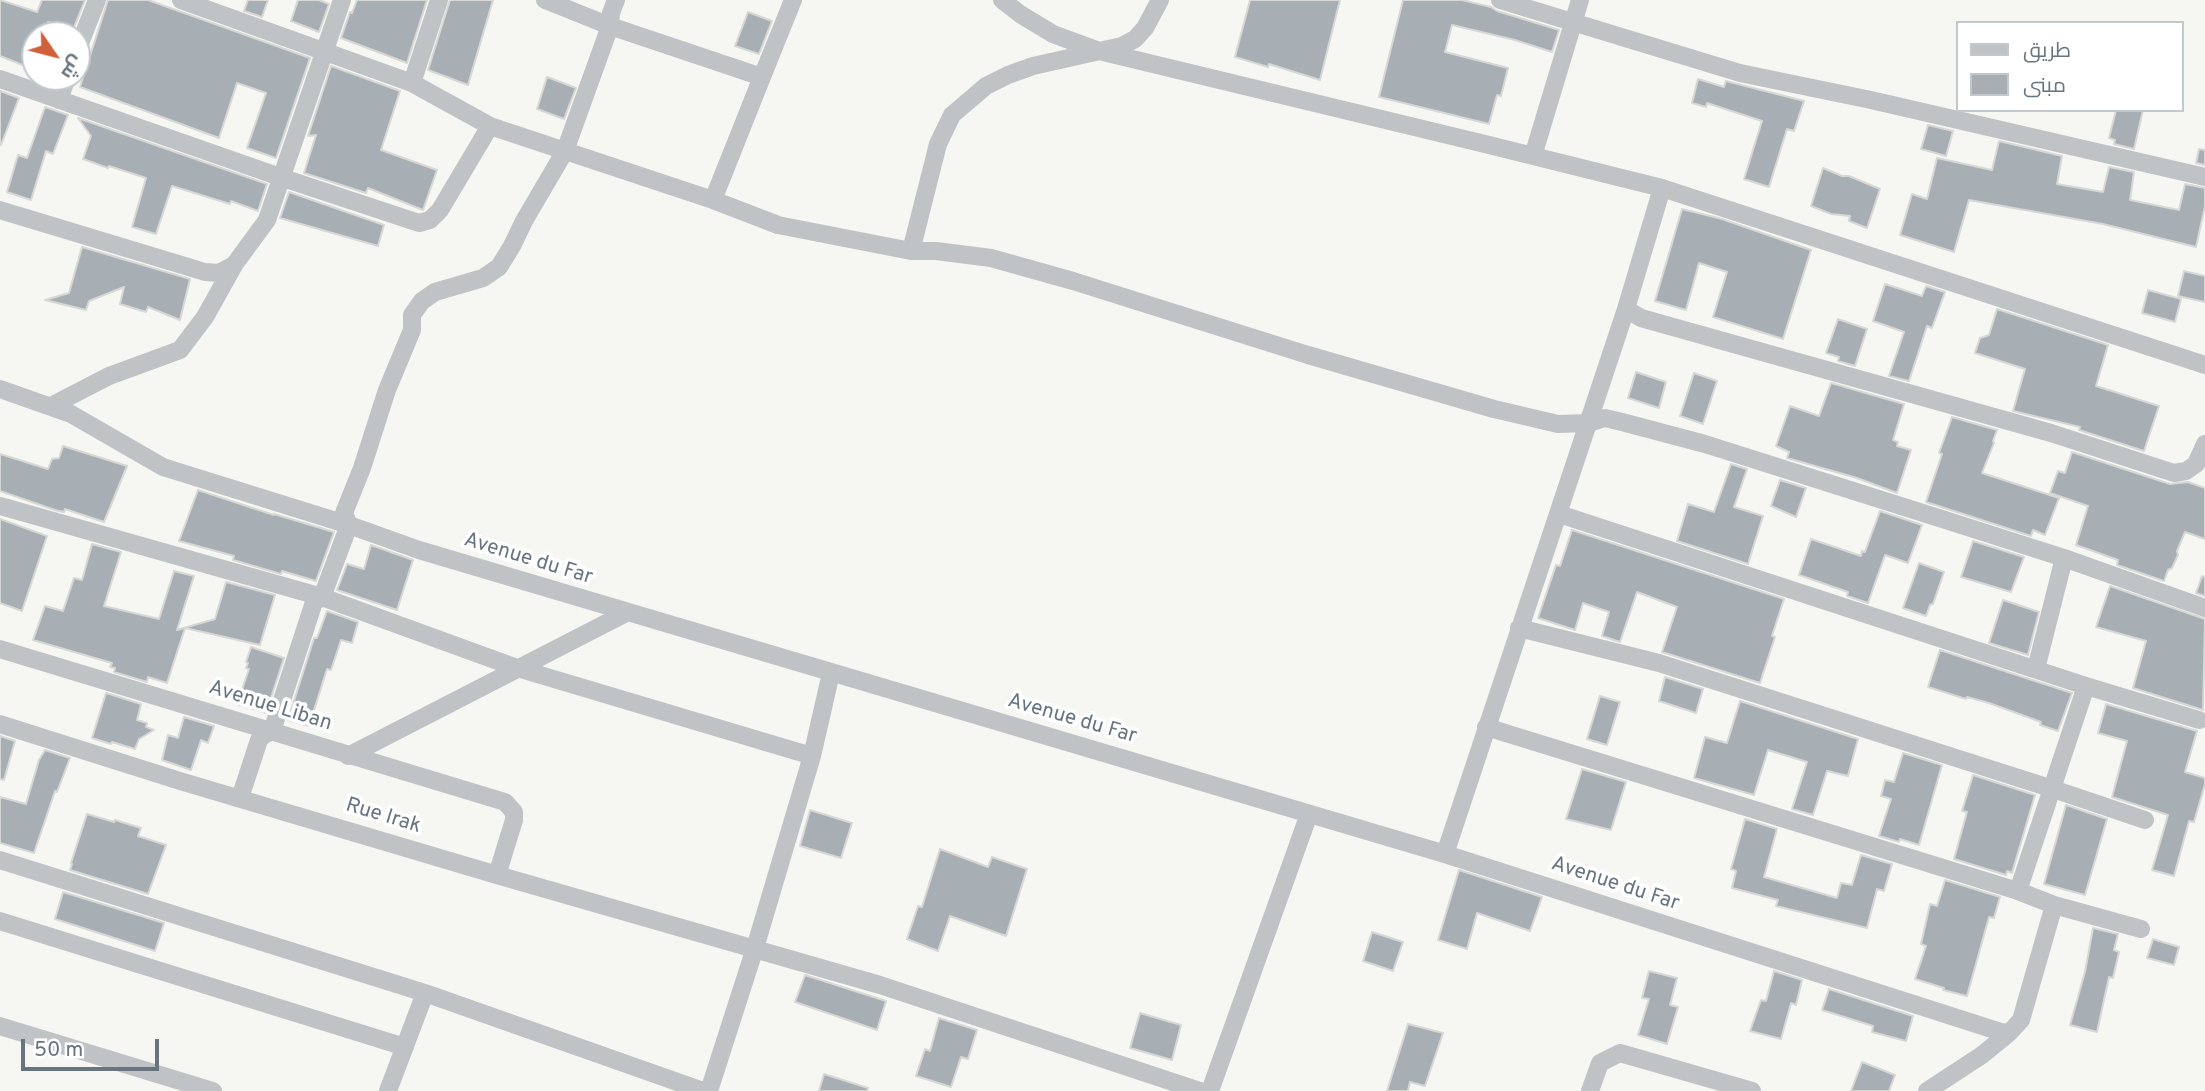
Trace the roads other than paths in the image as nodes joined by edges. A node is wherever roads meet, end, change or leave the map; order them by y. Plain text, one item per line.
1 (97, 0) edge
2 (180, 0) edge
3 (342, 0) edge
4 (439, 0) edge
5 (545, 0) edge
6 (616, 0) edge
7 (793, 0) edge
8 (1002, 0) edge
9 (1160, 0) edge
10 (1500, 0) edge
11 (1580, 0) edge
12 (215, 6) edge
13 (89, 21) edge
14 (1573, 21) junction
15 (610, 26) junction
16 (325, 51) junction
17 (1099, 51) junction
18 (762, 77) junction
19 (0, 79) edge
20 (412, 82) junction
21 (62, 91) edge
22 (59, 100) junction
23 (490, 126) junction
24 (565, 151) junction
25 (1534, 156) junction
26 (2205, 177) edge
27 (283, 178) junction
28 (1662, 188) junction
29 (713, 200) junction
30 (0, 210) edge
31 (911, 251) junction
32 (234, 265) junction
33 (1626, 309) junction
34 (2205, 363) edge
35 (1, 394) edge
36 (51, 406) junction
37 (1589, 423) junction
38 (2205, 444) edge
39 (0, 506) edge
40 (1559, 514) junction
41 (349, 525) junction
42 (2064, 558) junction
43 (322, 597) junction
44 (2205, 608) edge
45 (626, 613) junction
46 (1519, 628) junction
47 (0, 649) edge
48 (517, 668) junction
49 (2036, 669) junction
50 (831, 673) junction
51 (2086, 686) junction
52 (2199, 720) dead end
53 (0, 724) edge
54 (1486, 727) junction
55 (272, 731) junction
56 (348, 756) junction
57 (813, 756) junction
58 (2053, 789) junction
59 (240, 798) junction
60 (1309, 814) junction
61 (2145, 820) dead end
62 (1445, 854) junction
63 (0, 860) edge
64 (497, 875) junction
65 (2018, 891) junction
66 (2054, 905) junction
67 (0, 921) edge
68 (2141, 929) dead end
69 (755, 948) junction
70 (425, 993) junction
71 (0, 1026) edge
72 (2009, 1033) junction
73 (405, 1047) junction
74 (212, 1091) edge
75 (388, 1091) edge
76 (703, 1091) edge
77 (709, 1091) edge
78 (1200, 1091) edge
79 (1210, 1091) edge
80 (1590, 1091) edge
81 (1752, 1091) edge
82 (1927, 1091) edge

1 - 13 street
2 - 12 street
3 - 16 street
4 - 20 street
5 - 15 street
6 - 15 street
7 - 18 street
8 - 17 street
9 - 17 street
10 - 14 street
11 - 14 street
12 - 16 street
14 - 25 street
14 - 26 street
15 - 18 street
15 - 24 street
16 - 20 street
16 - 27 street
17 - 25 street
17 - 31 street
18 - 29 street
19 - 22 street
20 - 23 street
21 - 22 street
22 - 27 street
23 - 24 street
23 - 27 street
24 - 29 street
24 - 41 street
25 - 28 street
27 - 32 street
28 - 33 street
28 - 34 street
29 - 31 street
30 - 32 street
31 - 37 street
32 - 36 street
33 - 37 street
33 - 38 street
35 - 36 street, Avenue du Far
36 - 41 street, Avenue du Far
37 - 40 street
37 - 42 street
39 - 43 street
40 - 46 street
40 - 49 street
41 - 43 street
41 - 45 street, Avenue du Far
42 - 44 street
42 - 49 street
43 - 48 street
43 - 55 street
45 - 48 street
45 - 50 street, Avenue du Far
46 - 54 street
46 - 58 street
47 - 55 street, Avenue Liban
48 - 56 street
48 - 57 street
49 - 51 street
50 - 57 street
50 - 60 street, Avenue du Far
51 - 52 street
51 - 58 street
53 - 59 street, Rue Irak
54 - 62 street
54 - 65 street
55 - 56 street, Avenue Liban
55 - 59 street
56 - 64 street, Avenue Liban
57 - 69 street
58 - 61 street
58 - 65 street
59 - 64 street, Rue Irak
60 - 62 street, Avenue du Far
60 - 79 street
62 - 72 street, Avenue du Far
63 - 70 street
64 - 69 street, Rue Irak
65 - 66 street
66 - 68 street
66 - 72 street
67 - 73 street
69 - 77 street
69 - 78 street, Rue Irak
70 - 73 street
70 - 76 street
71 - 74 street
72 - 82 street
73 - 75 street
80 - 81 street

